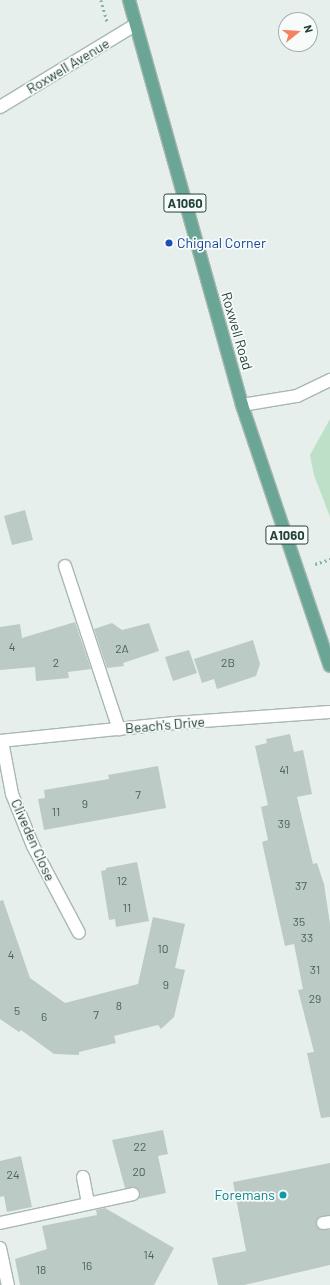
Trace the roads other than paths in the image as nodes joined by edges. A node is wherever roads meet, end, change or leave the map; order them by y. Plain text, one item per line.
1 (129, 0) edge
2 (135, 25) junction
3 (0, 107) edge
4 (330, 380) edge
5 (242, 406) junction
6 (64, 566) dead end
7 (330, 666) edge
8 (330, 712) edge
9 (119, 729) junction
10 (1, 741) edge
11 (79, 933) dead end
12 (83, 1177) dead end
13 (133, 1194) dead end
14 (88, 1203) junction
15 (0, 1223) edge
16 (0, 1248) edge
17 (8, 1285) edge

1 - 2 main road, Roxwell Road / A1060
2 - 3 street, Roxwell Avenue
2 - 5 main road, Roxwell Road / A1060
4 - 5 street
5 - 7 main road, Roxwell Road / A1060
6 - 9 street
8 - 9 street, Beach's Drive
9 - 10 street, Beach's Drive
10 - 11 street, Cliveden Close
12 - 14 street
13 - 14 street
14 - 15 street
16 - 17 street

